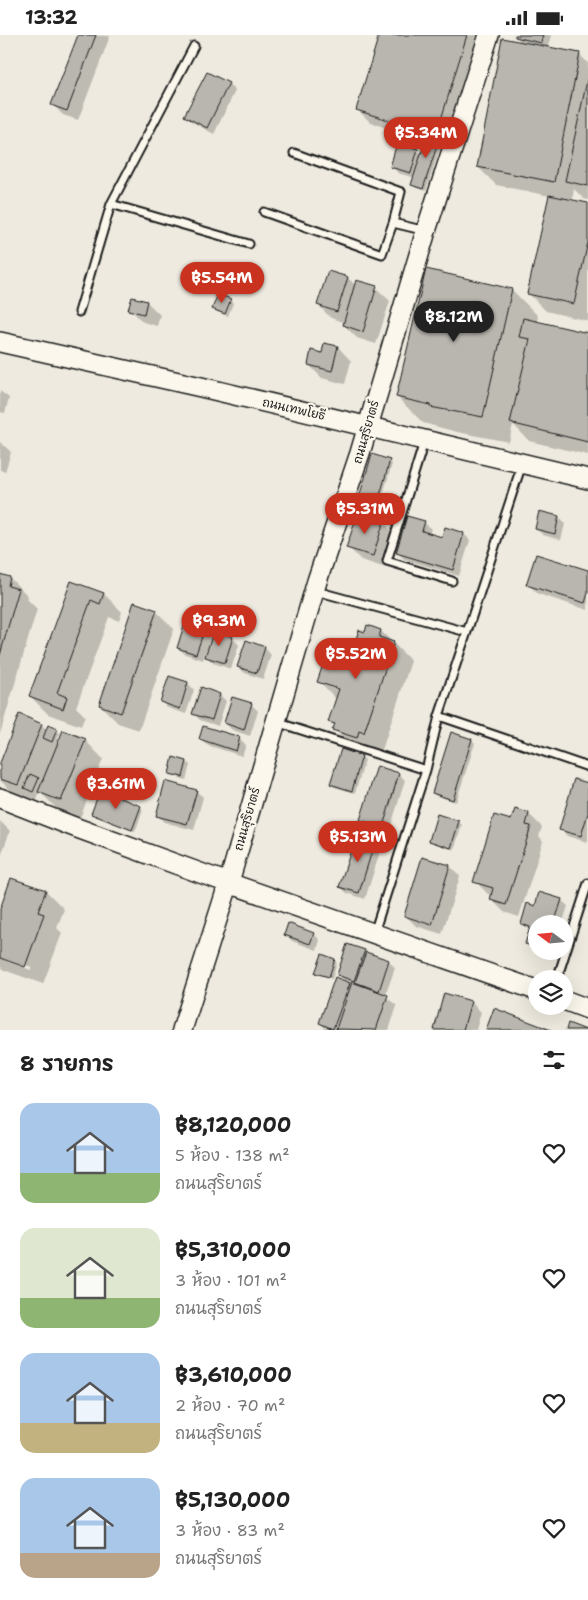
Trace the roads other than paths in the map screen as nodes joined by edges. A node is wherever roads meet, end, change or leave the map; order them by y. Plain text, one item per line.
1 (489, 35) edge
2 (194, 46) dead end
3 (294, 153) dead end
4 (112, 204) junction
5 (264, 212) dead end
6 (393, 223) junction
7 (426, 231) junction
8 (249, 244) dead end
9 (79, 311) dead end
10 (0, 342) edge
11 (368, 426) junction
12 (425, 439) junction
13 (522, 463) junction
14 (588, 479) edge
15 (452, 581) dead end
16 (314, 590) junction
17 (467, 632) junction
18 (439, 716) junction
19 (276, 722) junction
20 (588, 767) edge
21 (426, 769) junction
22 (0, 798) edge
23 (229, 882) junction
24 (588, 883) edge
25 (374, 933) junction
26 (560, 970) edge
27 (528, 987) edge
28 (573, 1003) edge
29 (588, 1009) edge
30 (182, 1030) edge

1 - 7 street, ถนนสุริยาตร์
2 - 4 lane
3 - 6 lane
4 - 8 lane
4 - 9 lane
5 - 6 lane
6 - 7 lane
7 - 11 street, ถนนสุริยาตร์
10 - 11 street, ถนนเทพโยธี
11 - 12 street, ถนนเทพโยธี
11 - 16 street, ถนนสุริยาตร์
12 - 13 street, ถนนเทพโยธี
12 - 15 lane
13 - 14 street, ถนนเทพโยธี
13 - 17 lane
16 - 17 lane
16 - 19 street, ถนนสุริยาตร์
17 - 18 lane
18 - 20 lane
18 - 21 lane
19 - 21 lane
19 - 23 street, ถนนสุริยาตร์
21 - 25 lane
22 - 23 street
23 - 25 street
23 - 30 street, ถนนสุริยาตร์
24 - 26 lane
25 - 27 street
28 - 29 street

